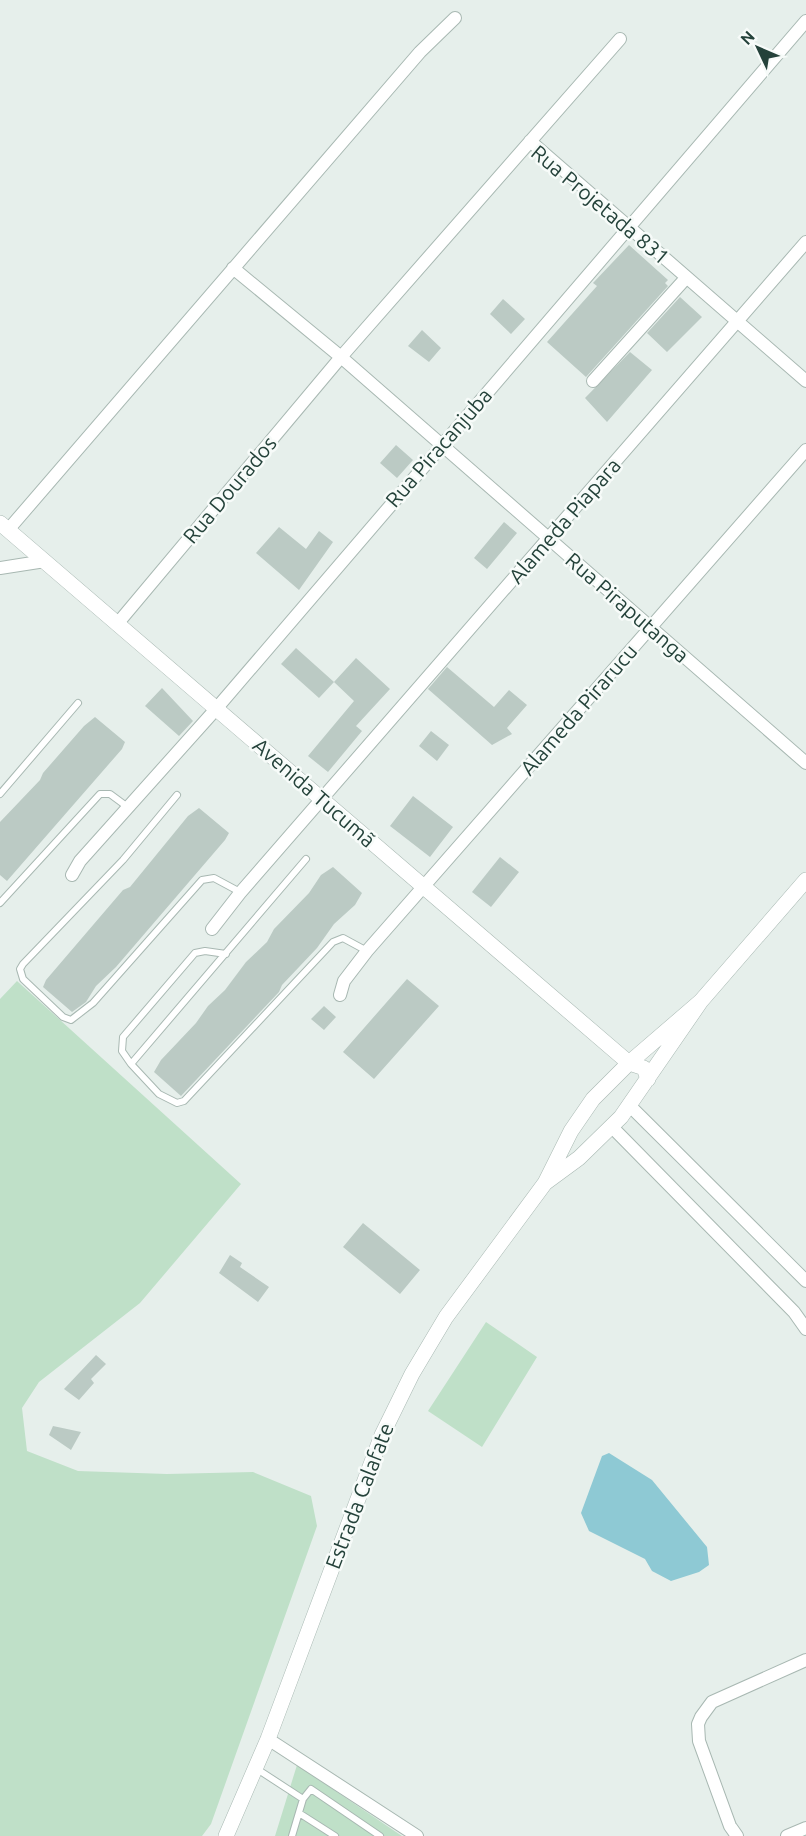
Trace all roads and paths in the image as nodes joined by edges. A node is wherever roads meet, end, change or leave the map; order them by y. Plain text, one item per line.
1 (455, 18) dead end
2 (806, 21) edge
3 (620, 39) dead end
4 (530, 141) junction
5 (630, 229) junction
6 (806, 242) edge
7 (233, 268) junction
8 (686, 278) junction
9 (737, 323) junction
10 (341, 357) junction
11 (593, 381) dead end
12 (806, 381) edge
13 (441, 444) junction
14 (806, 450) edge
15 (4, 527) edge
16 (549, 540) junction
17 (45, 561) junction
18 (0, 568) edge
19 (118, 623) junction
20 (651, 627) junction
21 (78, 703) dead end
22 (216, 709) junction
23 (806, 763) edge
24 (0, 794) edge
25 (177, 795) dead end
26 (322, 799) junction
27 (130, 808) junction
28 (306, 859) dead end
29 (72, 875) dead end
30 (806, 880) edge
31 (424, 890) junction
32 (240, 892) junction
33 (0, 903) edge
34 (212, 929) dead end
35 (367, 951) junction
36 (226, 954) junction
37 (340, 995) dead end
38 (701, 1001) junction
39 (629, 1063) junction
40 (131, 1064) junction
41 (648, 1079) junction
42 (630, 1106) junction
43 (581, 1116) junction
44 (612, 1127) junction
45 (599, 1140) junction
46 (545, 1183) junction
47 (806, 1281) edge
48 (806, 1329) edge
49 (806, 1660) edge
50 (268, 1738) junction
51 (256, 1768) junction
52 (303, 1799) junction
53 (299, 1812) junction
54 (806, 1828) edge
55 (226, 1836) edge
56 (293, 1836) edge
57 (335, 1836) edge
58 (380, 1836) edge
59 (417, 1836) edge
60 (737, 1836) edge
61 (787, 1836) edge

1 - 7 street
2 - 5 street, Rua Piracanjuba
3 - 4 street
4 - 5 street, Rua Projetada 831
4 - 10 street, Rua Projetada 831
5 - 8 street, Rua Projetada 831
5 - 13 street, Rua Piracanjuba
6 - 9 street, Alameda Piapara
7 - 10 street, Rua Piraputanga
7 - 15 street
8 - 9 street, Rua Projetada 831
8 - 11 street
9 - 12 street, Rua Projetada 831
9 - 16 street, Alameda Piapara
10 - 13 street, Rua Piraputanga
10 - 19 street, Rua Dourados
13 - 16 street, Rua Piraputanga
13 - 22 street, Rua Piracanjuba
14 - 20 street, Alameda Pirarucu
15 - 17 street, Avenida Tucumã
16 - 20 street, Rua Piraputanga
16 - 26 street, Alameda Piapara
17 - 18 street
17 - 19 street, Avenida Tucumã
19 - 22 street, Avenida Tucumã
20 - 23 street, Rua Piraputanga
20 - 31 street, Alameda Pirarucu
21 - 24 lane
22 - 26 street, Avenida Tucumã
22 - 27 street, Rua Piracanjuba
25 - 32 lane
26 - 31 street, Avenida Tucumã
26 - 32 street, Alameda Piapara
27 - 29 street, Rua Piracanjuba
27 - 33 lane
28 - 36 lane
30 - 38 street, Estrada Calafate
31 - 35 street
31 - 39 street, Avenida Tucumã
32 - 34 street, Alameda Piapara
35 - 37 street
35 - 40 lane
36 - 40 lane
36 - 40 lane
38 - 39 street, Estrada Calafate
38 - 41 street, Estrada Calafate
39 - 41 street, Avenida Tucumã
39 - 43 street, Estrada Calafate
41 - 42 street, Estrada Calafate
42 - 44 street, Estrada Calafate
42 - 47 street
43 - 45 street
43 - 46 street, Estrada Calafate
44 - 45 street, Estrada Calafate
44 - 48 street
45 - 46 street, Estrada Calafate
46 - 50 street, Estrada Calafate
49 - 60 street
50 - 51 street, Estrada Calafate
50 - 59 street
51 - 52 lane
51 - 55 street, Estrada Calafate
52 - 53 lane
52 - 58 lane
53 - 56 lane
53 - 57 lane
54 - 61 street

